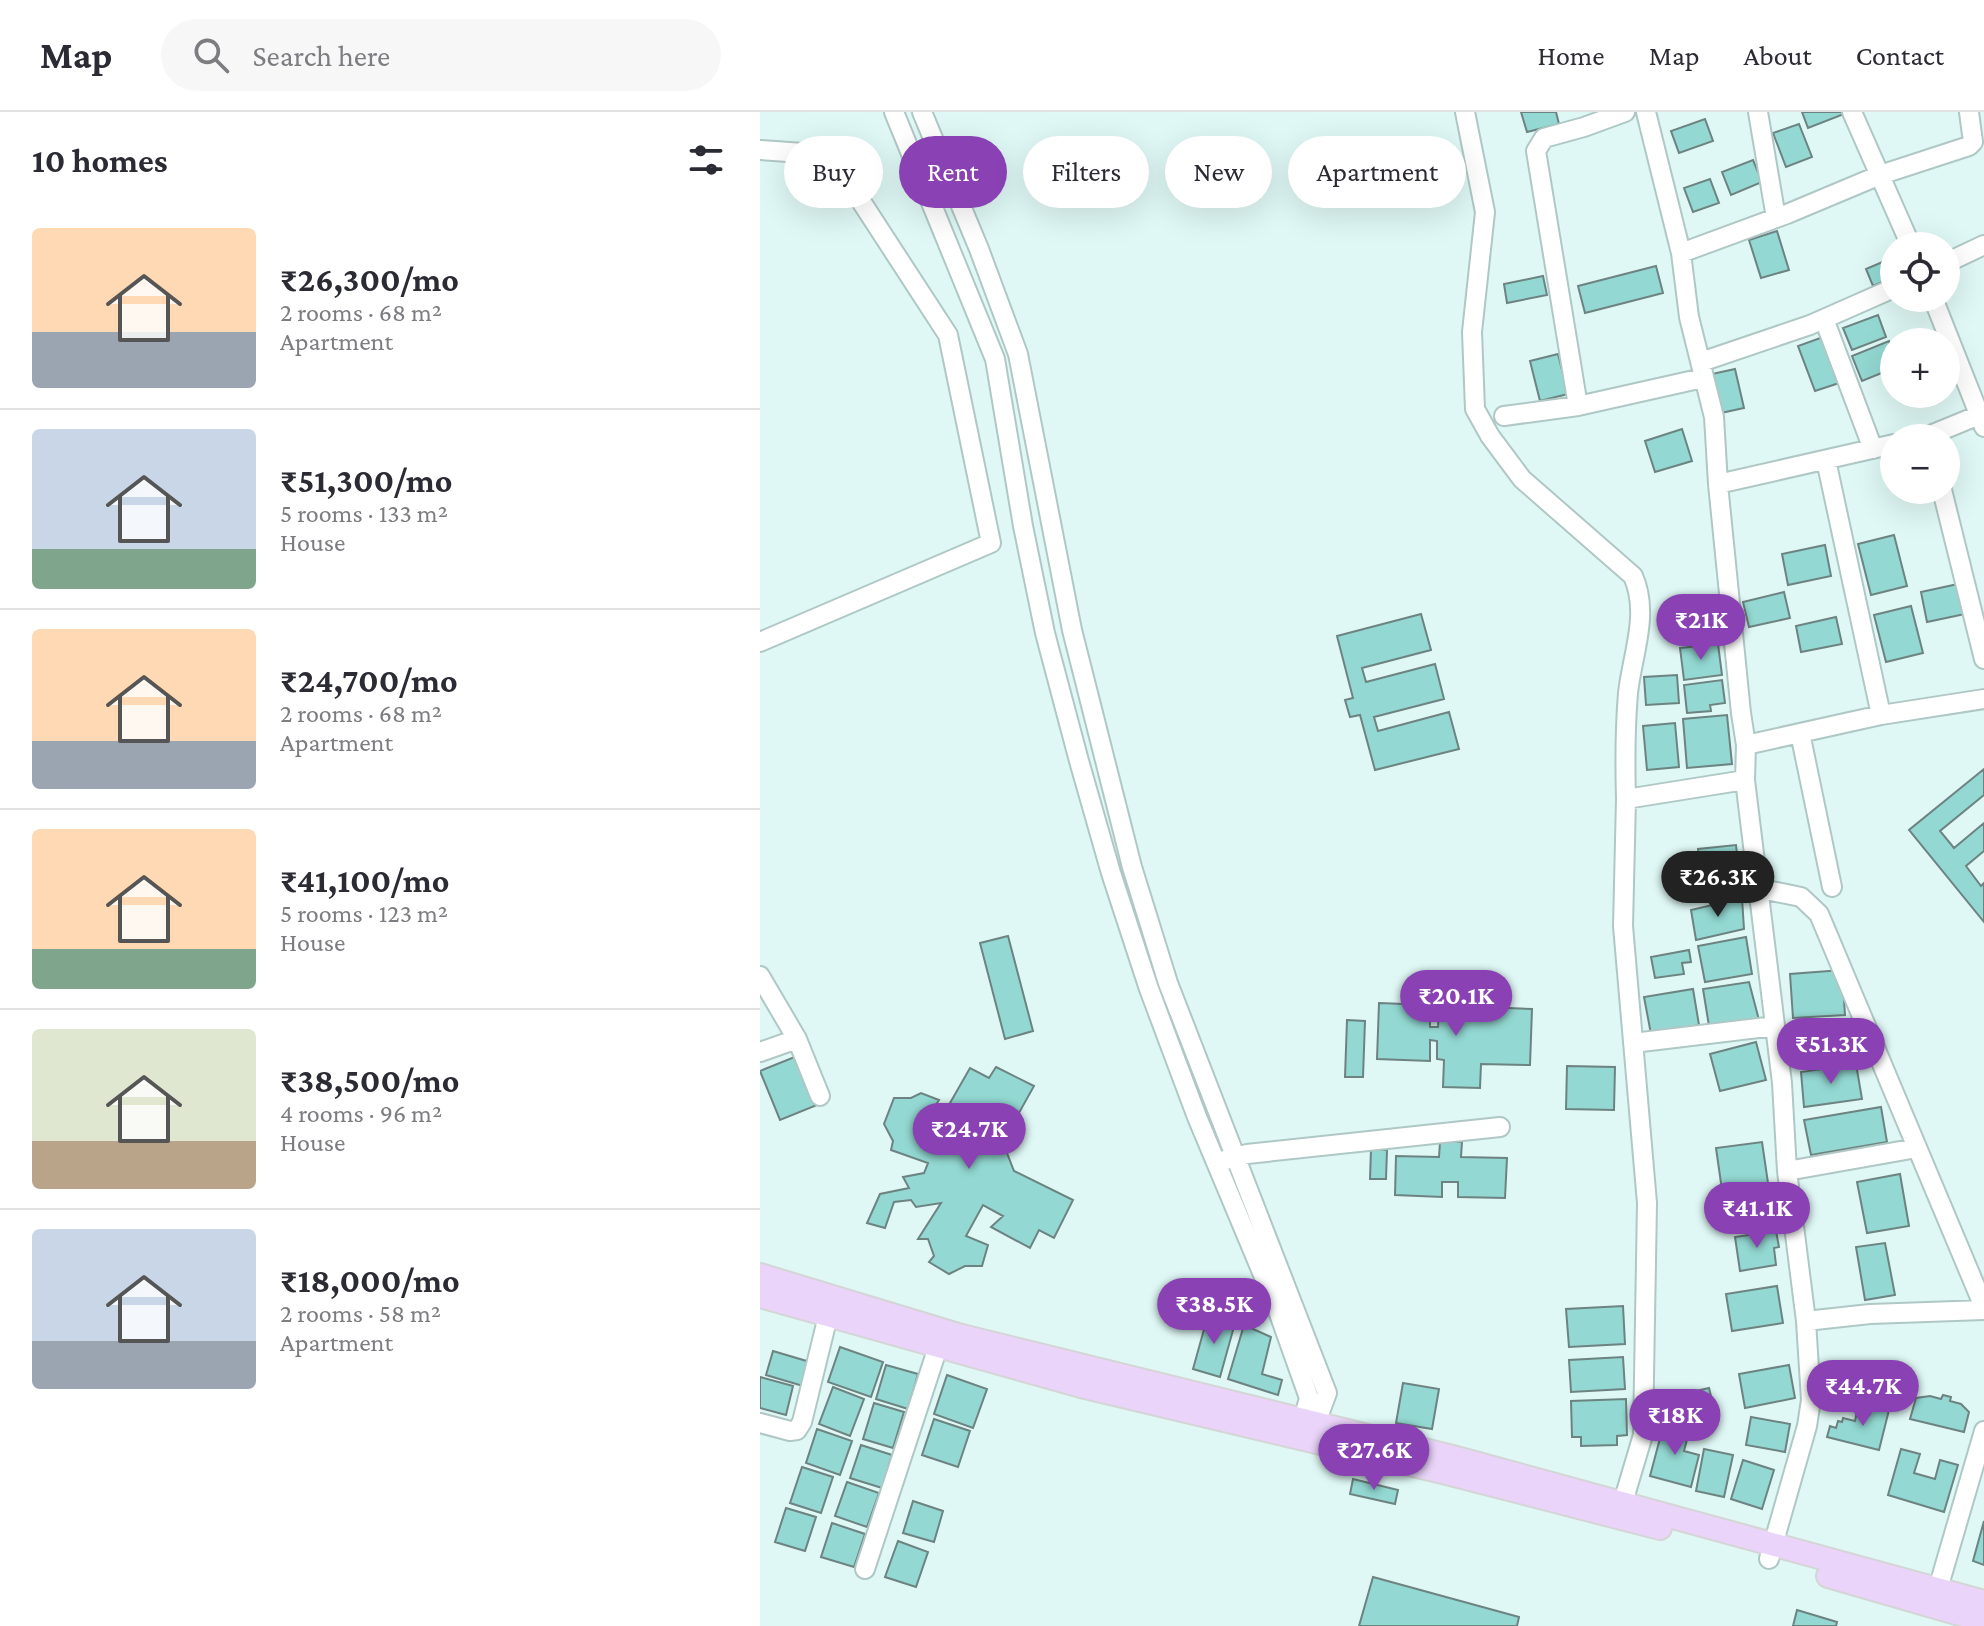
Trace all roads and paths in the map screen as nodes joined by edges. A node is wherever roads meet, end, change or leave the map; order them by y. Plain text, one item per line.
1 (894, 112) edge
2 (922, 112) edge
3 (1465, 112) edge
4 (1625, 112) edge
5 (1646, 112) edge
6 (1758, 112) edge
7 (1852, 112) edge
8 (1969, 112) edge
9 (1978, 132) edge
10 (760, 150) edge
11 (1880, 175) junction
12 (1776, 218) junction
13 (1905, 232) edge
14 (1984, 245) edge
15 (1681, 253) junction
16 (1960, 256) edge
17 (1880, 294) edge
18 (1939, 312) edge
19 (1824, 319) junction
20 (1702, 370) junction
21 (1578, 406) junction
22 (1504, 416) dead end
23 (1983, 418) edge
24 (1960, 426) edge
25 (1880, 447) edge
26 (1873, 449) junction
27 (1826, 460) junction
28 (1718, 484) junction
29 (1945, 504) edge
30 (760, 642) edge
31 (1984, 659) edge
32 (1984, 699) edge
33 (1881, 715) junction
34 (1800, 733) junction
35 (1746, 745) junction
36 (1745, 780) junction
37 (1626, 799) junction
38 (1832, 887) dead end
39 (1757, 888) junction
40 (760, 976) edge
41 (1775, 1026) junction
42 (797, 1039) junction
43 (1633, 1043) junction
44 (760, 1052) edge
45 (820, 1096) dead end
46 (1500, 1127) dead end
47 (1917, 1148) junction
48 (1226, 1160) junction
49 (1787, 1171) junction
50 (760, 1275) edge
51 (760, 1296) edge
52 (1984, 1309) edge
53 (828, 1316) junction
54 (1806, 1321) junction
55 (938, 1347) junction
56 (760, 1423) edge
57 (1307, 1431) junction
58 (1984, 1431) edge
59 (1623, 1502) junction
60 (1771, 1552) junction
61 (865, 1569) dead end
62 (1935, 1598) junction
63 (1984, 1602) edge
64 (1984, 1621) edge

1 - 48 street
2 - 48 street
3 - 37 street
4 - 21 street
5 - 15 street
6 - 12 street
7 - 11 street
8 - 9 street
9 - 11 street
10 - 30 street
11 - 12 street
11 - 13 street
12 - 15 street
14 - 16 street
15 - 20 street
17 - 19 street
18 - 23 street
19 - 20 street
19 - 26 street
20 - 21 street
20 - 28 street
21 - 22 street
23 - 24 street
25 - 26 street
26 - 27 street
27 - 28 street
27 - 33 street
28 - 35 street
29 - 31 street
32 - 33 street
33 - 34 street
34 - 35 street
34 - 38 street
35 - 36 street
36 - 37 street
36 - 39 street
37 - 43 street
39 - 41 street
39 - 47 street
40 - 42 street
41 - 43 street
41 - 49 street
42 - 44 street
42 - 45 street
43 - 59 street
46 - 48 street
47 - 49 street
47 - 52 street
48 - 57 street
49 - 54 street
50 - 57 main road
51 - 53 main road
52 - 54 street
53 - 55 main road
53 - 56 street
54 - 60 street
55 - 57 main road
55 - 61 street
57 - 59 main road
57 - 60 main road
58 - 62 street
59 - 60 main road
60 - 62 main road
62 - 63 main road
62 - 64 main road

